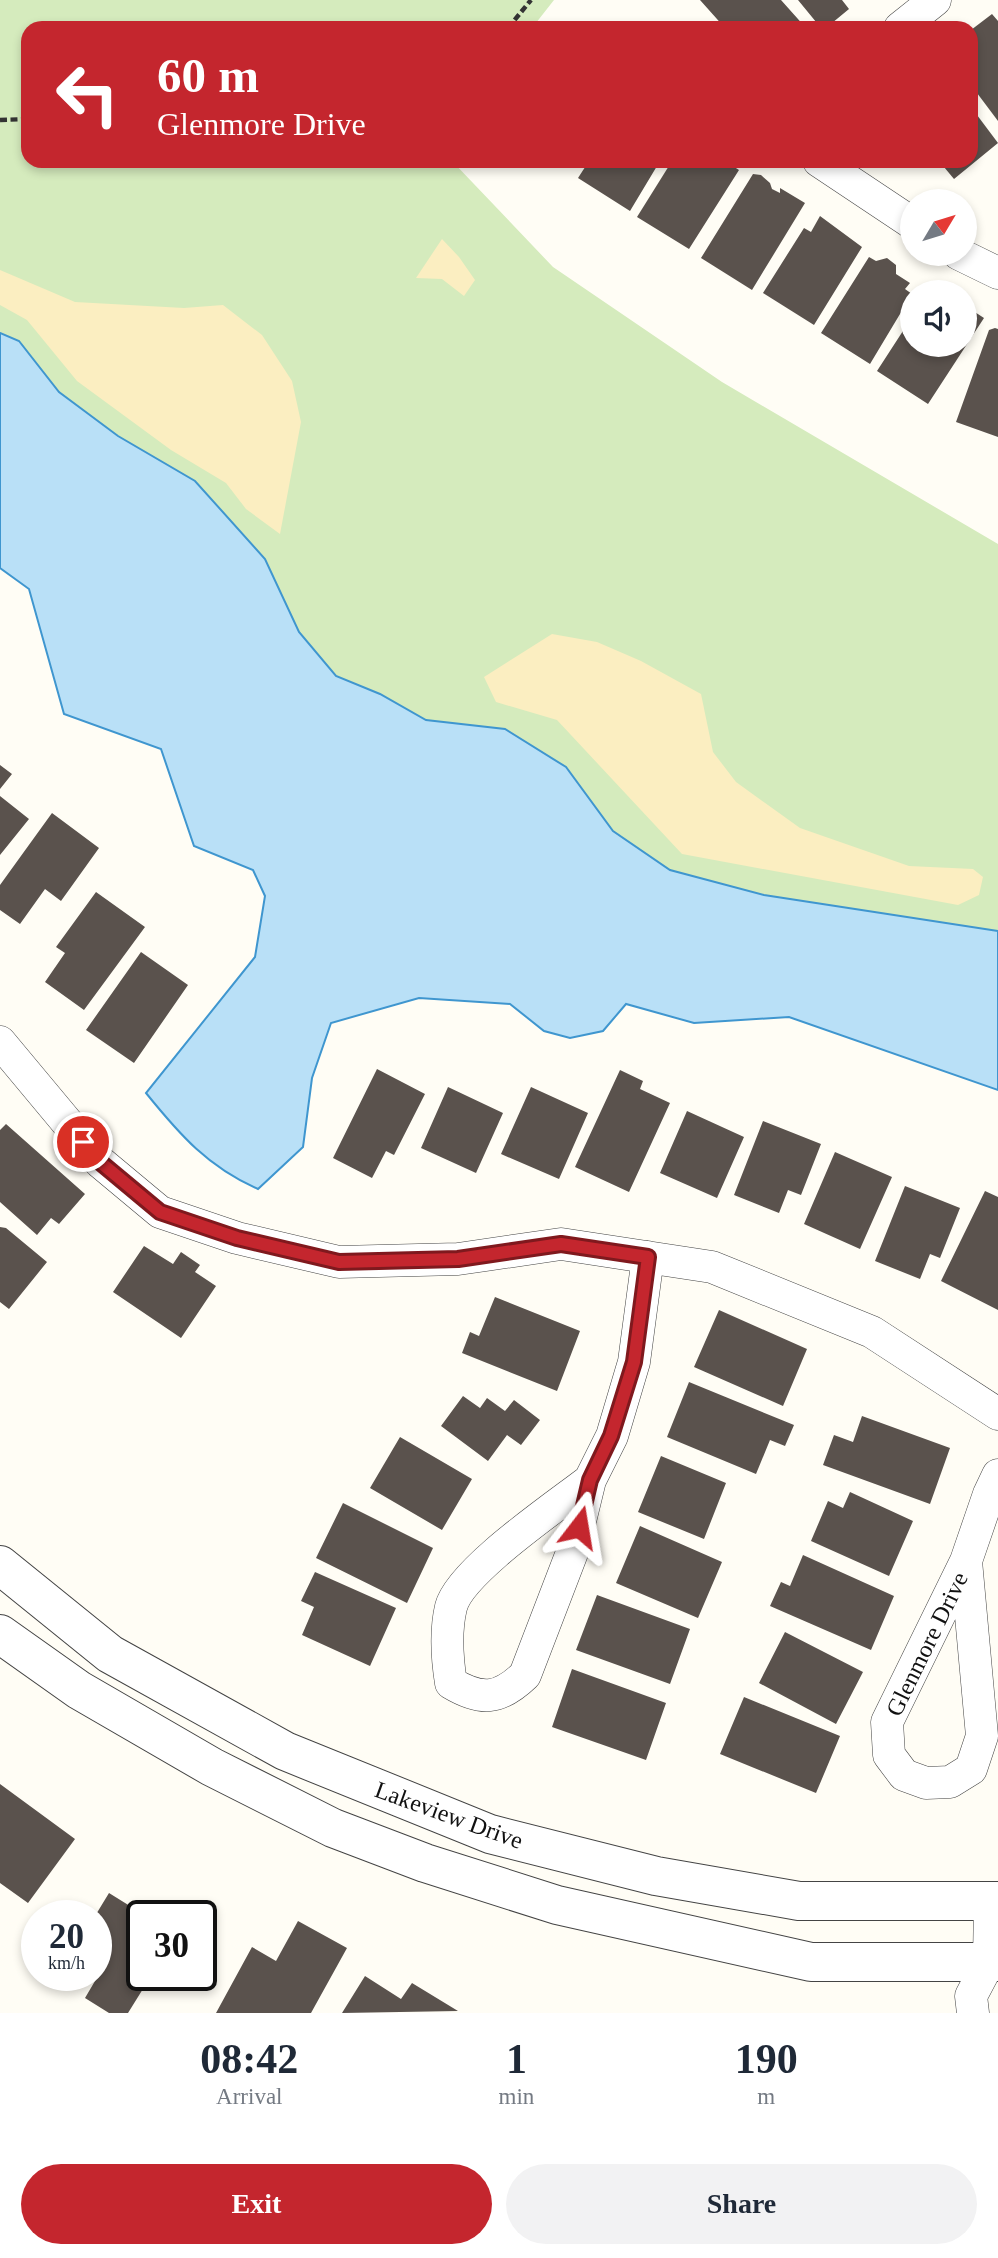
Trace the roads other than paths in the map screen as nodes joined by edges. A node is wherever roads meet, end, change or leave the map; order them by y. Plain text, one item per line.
1 (935, 0) edge
2 (909, 21) edge
3 (829, 168) edge
4 (900, 215) edge
5 (977, 263) edge
6 (998, 273) edge
7 (0, 1042) edge
8 (648, 1257) junction
9 (998, 1414) edge
10 (998, 1475) edge
11 (590, 1480) junction
12 (966, 1561) junction
13 (0, 1564) edge
14 (0, 1634) edge
15 (994, 1901) edge
16 (995, 1967) edge
17 (973, 2013) edge

1 - 2 street
3 - 4 street
5 - 6 street
7 - 8 street
8 - 9 street
8 - 11 street
10 - 12 street, Glenmore Drive
11 - 11 street
12 - 12 street, Glenmore Drive
13 - 15 street, Lakeview Drive
14 - 16 street, Lakeview Drive
15 - 16 street
16 - 17 street

